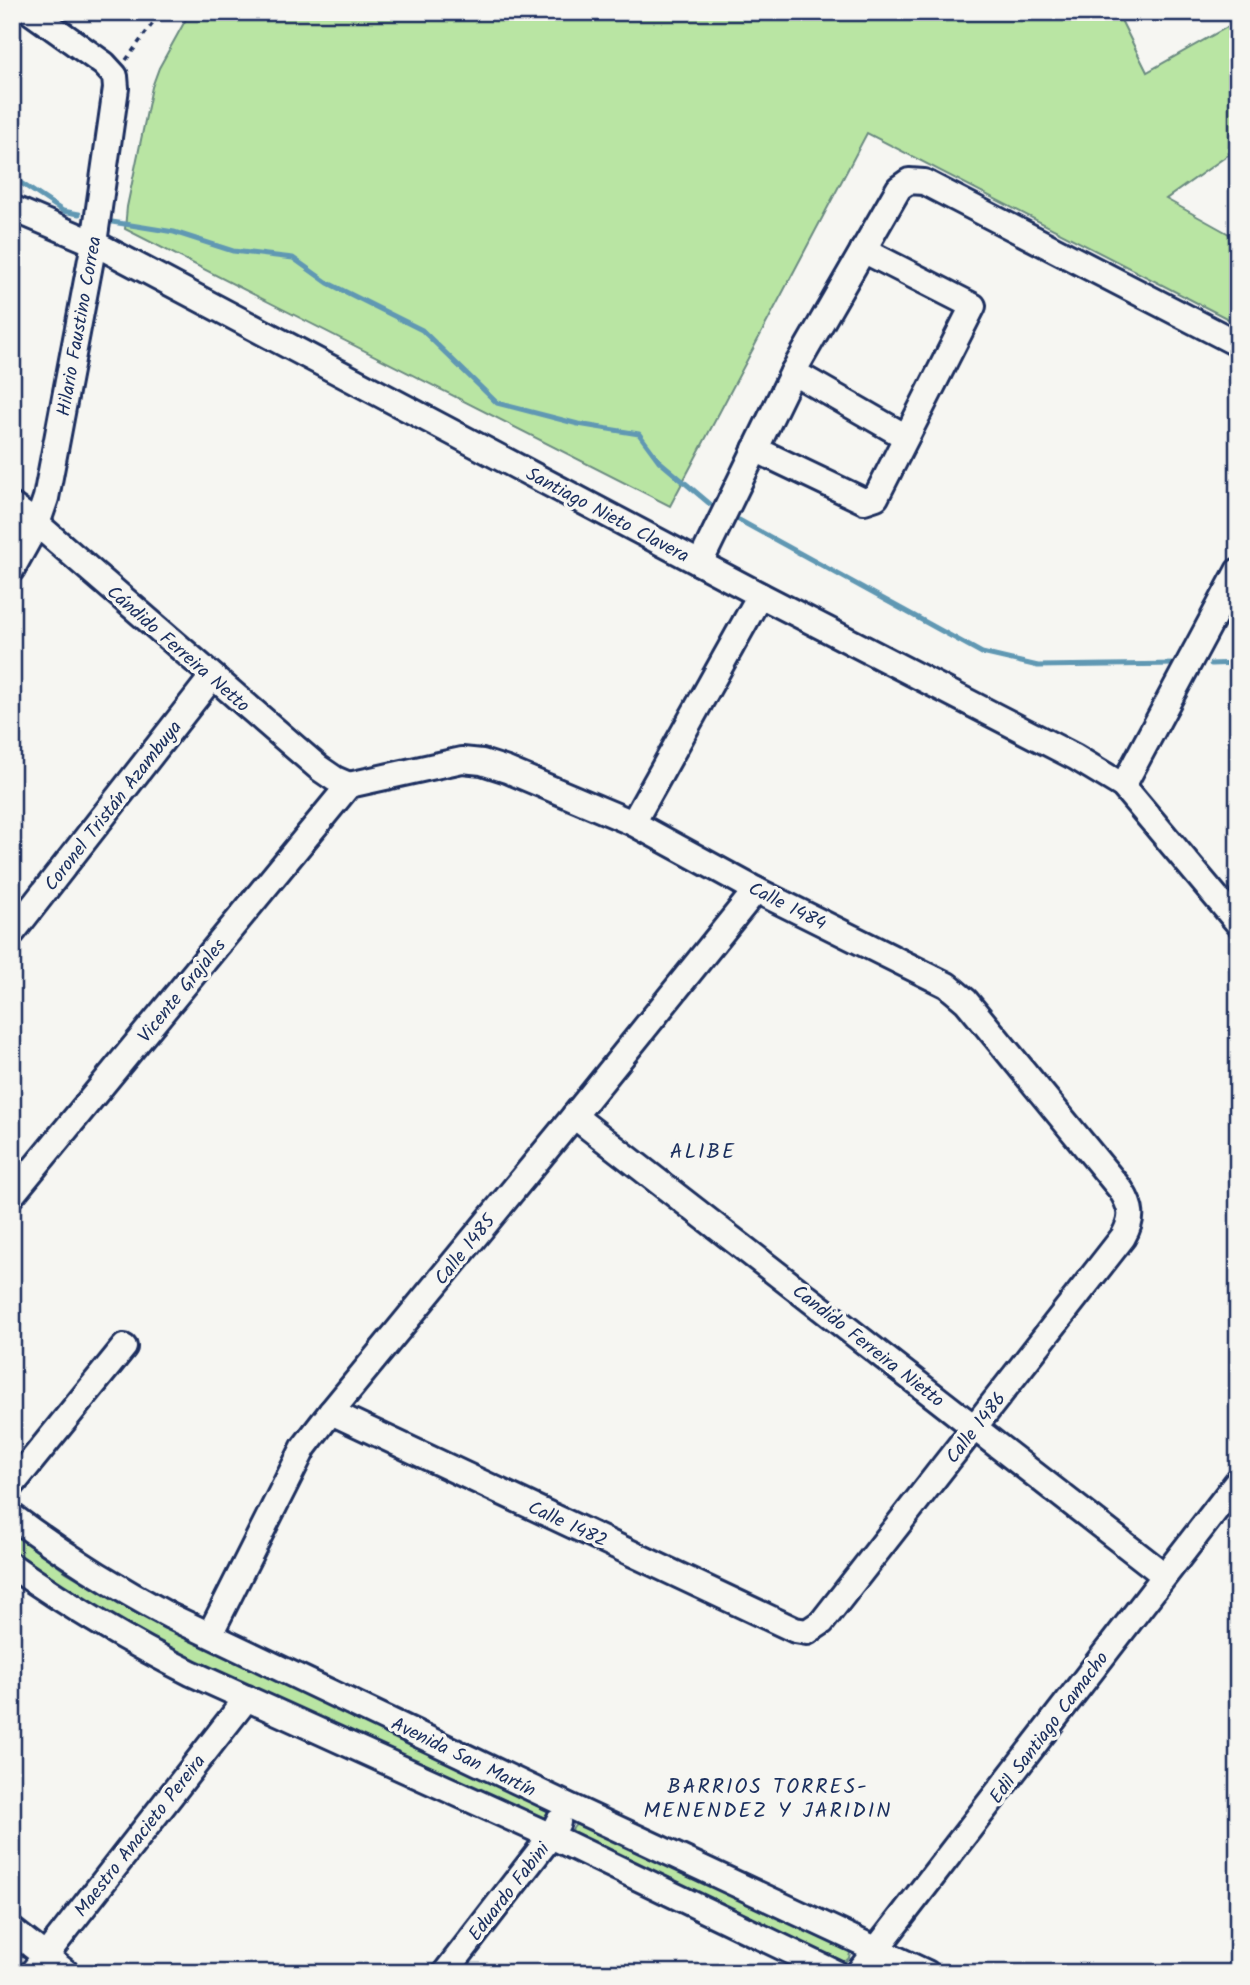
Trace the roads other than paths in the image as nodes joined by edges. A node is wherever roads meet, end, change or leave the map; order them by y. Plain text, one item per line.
1 (31, 12) edge
2 (12, 208) edge
3 (94, 243) junction
4 (863, 250) junction
5 (1238, 344) edge
6 (793, 372) junction
7 (906, 437) junction
8 (755, 449) junction
9 (12, 506) edge
10 (37, 524) junction
11 (700, 563) junction
12 (12, 569) edge
13 (1238, 571) edge
14 (760, 595) junction
15 (212, 677) junction
16 (349, 785) junction
17 (1122, 786) junction
18 (633, 823) junction
19 (755, 890) junction
20 (1238, 923) edge
21 (12, 933) edge
22 (574, 1115) junction
23 (12, 1195) edge
24 (1131, 1214) joint
25 (124, 1347) dead end
26 (331, 1412) junction
27 (975, 1428) junction
28 (1238, 1480) edge
29 (12, 1485) edge
30 (12, 1516) edge
31 (12, 1566) edge
32 (1164, 1575) junction
33 (807, 1632) joint
34 (210, 1634) junction
35 (247, 1698) junction
36 (567, 1805) junction
37 (551, 1836) junction
38 (12, 1930) edge
39 (877, 1950) junction
40 (39, 1964) edge
41 (67, 1973) edge
42 (445, 1973) edge
43 (836, 1973) edge
44 (858, 1973) edge
45 (927, 1973) edge

1 - 3 street, Hilario Faustino Correa
2 - 3 street, Santiago Nieto Clavera
3 - 10 street, Hilario Faustino Correa
3 - 11 street, Santiago Nieto Clavera
4 - 5 street
4 - 6 street
4 - 7 street
6 - 7 street
6 - 8 street
7 - 8 street
8 - 11 street
9 - 10 street, Cándido Ferreira Netto
10 - 12 street, Hilario Faustino Correa
10 - 15 street, Cándido Ferreira Netto
11 - 14 street, Santiago Nieto Clavera
13 - 17 street
14 - 17 street, Santiago Nieto Clavera
14 - 18 street
15 - 16 street, Cándido Ferreira Netto
15 - 21 street, Coronel Tristán Azambuya
16 - 18 street, Calle 1484
16 - 23 street, Vicente Grajales
17 - 20 street, Santiago Nieto Clavera
18 - 19 street, Calle 1484
19 - 22 street, Calle 1485
19 - 24 street, Calle 1484
22 - 26 street, Calle 1485
22 - 27 street, Candido Ferreira Nietto
24 - 27 street, Calle 1486
25 - 29 street
26 - 33 street, Calle 1482
26 - 34 street, Calle 1485
27 - 32 street, Candido Ferreira Nietto
27 - 33 street, Calle 1486
28 - 32 street, Edil Santiago Camacho
30 - 34 street, Avenida San Martín
31 - 35 street, Avenida San Martín
32 - 39 street, Edil Santiago Camacho
34 - 36 street, Avenida San Martín
35 - 37 street, Avenida San Martín
35 - 40 street, Maestro Anacieto Pereira
36 - 37 street, Eduardo Fabini
36 - 39 street, Avenida San Martín
37 - 42 street, Eduardo Fabini
37 - 43 street, Avenida San Martín
38 - 40 street
39 - 44 street, Edil Santiago Camacho
39 - 45 street, Avenida San Martín
40 - 41 street

